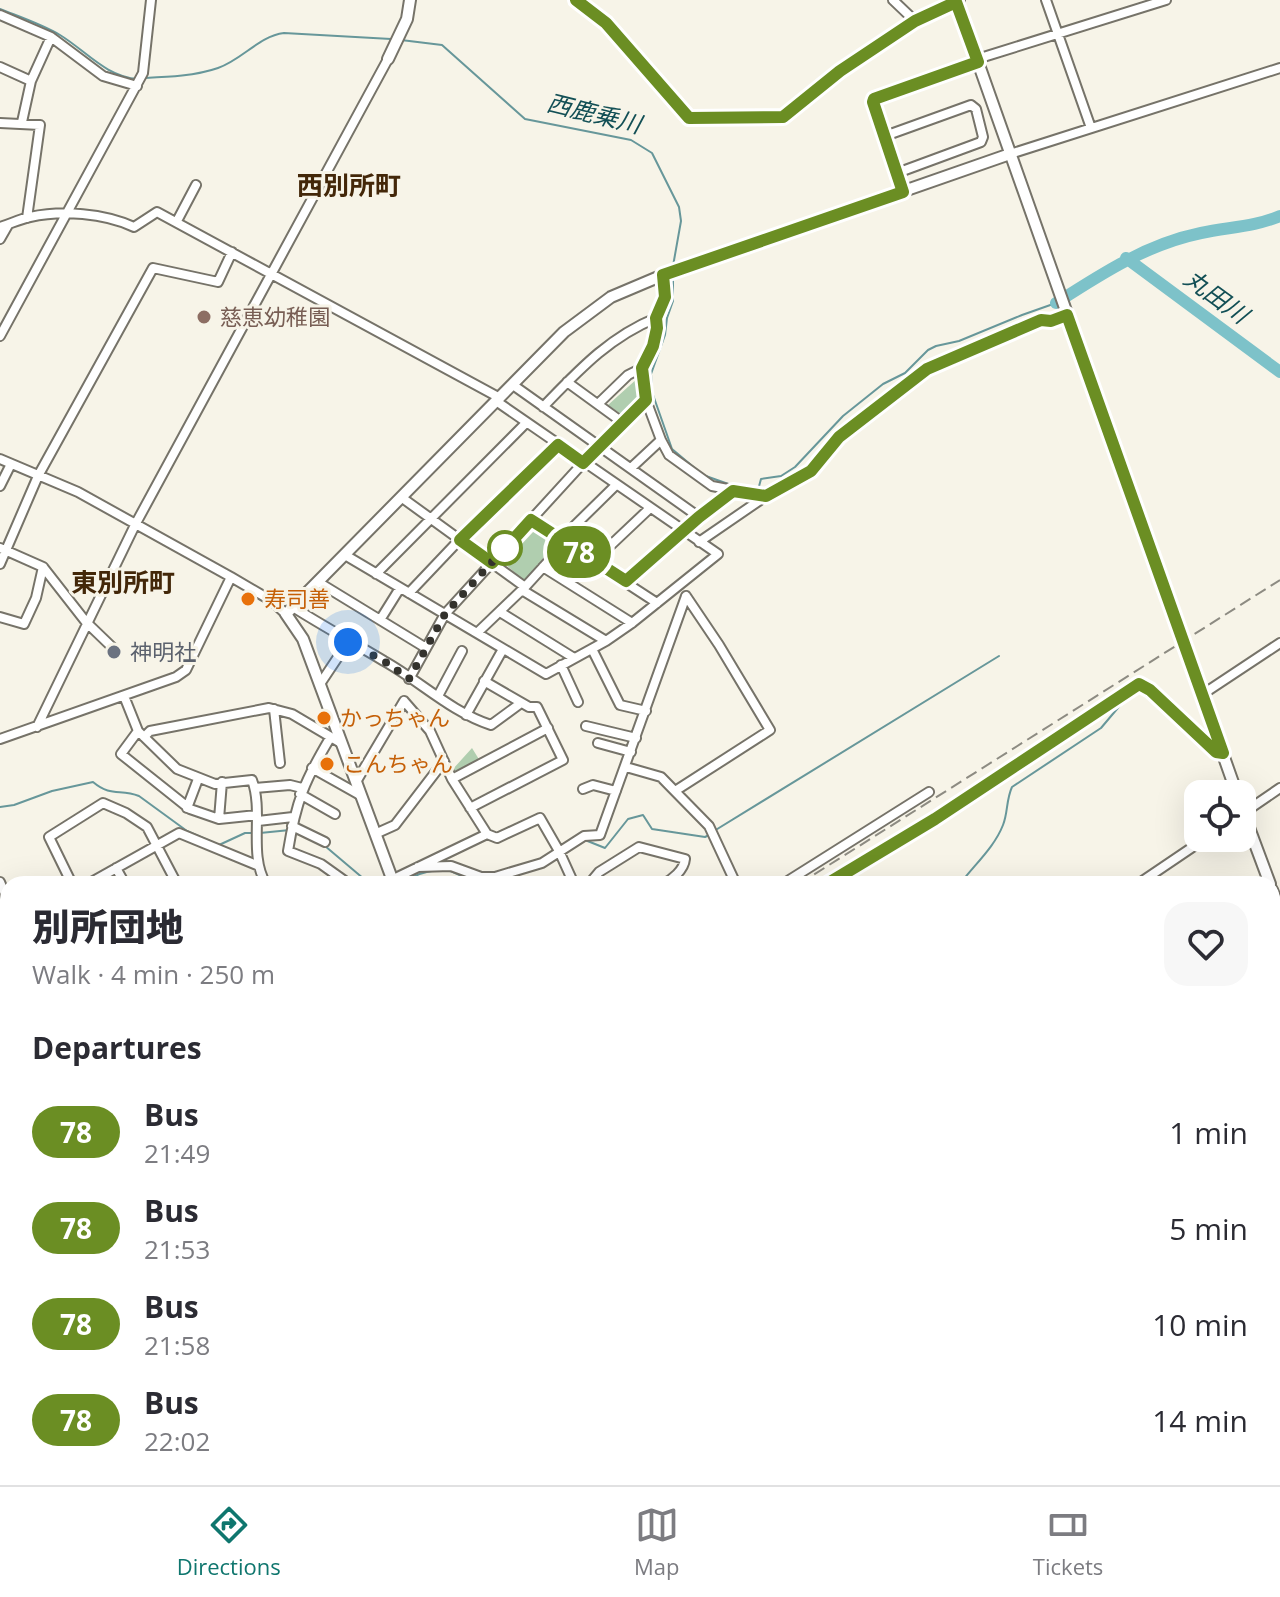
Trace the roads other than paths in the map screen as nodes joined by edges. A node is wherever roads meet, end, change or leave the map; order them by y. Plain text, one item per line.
1 (151, 0) edge
2 (410, 0) edge
3 (576, 0) edge
4 (893, 0) edge
5 (1046, 0) edge
6 (1166, 0) edge
7 (957, 1) edge
8 (0, 15) edge
9 (915, 21) junction
10 (1057, 33) junction
11 (51, 37) junction
12 (388, 59) joint
13 (978, 60) junction
14 (0, 67) edge
15 (1280, 68) edge
16 (31, 81) junction
17 (137, 86) junction
18 (22, 122) junction
19 (0, 123) edge
20 (1091, 128) junction
21 (885, 136) junction
22 (1010, 154) junction
23 (897, 173) junction
24 (196, 185) dead end
25 (903, 192) junction
26 (68, 214) junction
27 (27, 218) junction
28 (177, 221) junction
29 (4, 226) edge
30 (0, 239) edge
31 (232, 252) junction
32 (272, 273) junction
33 (663, 275) junction
34 (1067, 313) junction
35 (656, 318) junction
36 (0, 336) edge
37 (642, 368) junction
38 (567, 382) junction
39 (513, 385) junction
40 (498, 400) junction
41 (646, 400) junction
42 (598, 404) junction
43 (543, 407) junction
44 (622, 422) junction
45 (526, 423) junction
46 (661, 440) junction
47 (558, 445) junction
48 (599, 447) junction
49 (0, 459) edge
50 (583, 463) junction
51 (11, 464) junction
52 (631, 468) junction
53 (38, 476) junction
54 (616, 485) junction
55 (0, 486) edge
56 (733, 491) junction
57 (766, 496) junction
58 (401, 497) junction
59 (649, 509) junction
60 (699, 517) junction
61 (432, 519) junction
62 (531, 520) junction
63 (135, 525) junction
64 (682, 532) junction
65 (460, 540) junction
66 (562, 542) junction
67 (699, 542) junction
68 (3, 550) edge
69 (345, 555) junction
70 (594, 561) junction
71 (492, 563) junction
72 (0, 564) edge
73 (43, 567) junction
74 (543, 567) junction
75 (376, 574) junction
76 (231, 577) junction
77 (626, 581) junction
78 (318, 582) junction
79 (678, 586) junction
80 (400, 588) junction
81 (524, 588) junction
82 (409, 593) junction
83 (686, 596) junction
84 (657, 603) junction
85 (290, 611) junction
86 (500, 612) junction
87 (445, 614) junction
88 (380, 620) junction
89 (2, 621) edge
90 (86, 622) junction
91 (632, 623) junction
92 (477, 633) junction
93 (606, 641) junction
94 (348, 642) junction
95 (1280, 643) edge
96 (426, 648) junction
97 (114, 649) dead end
98 (503, 649) junction
99 (592, 649) junction
100 (462, 651) dead end
101 (574, 658) junction
102 (561, 665) junction
103 (409, 679) junction
104 (484, 681) junction
105 (320, 684) junction
106 (1203, 694) junction
107 (124, 696) junction
108 (438, 696) junction
109 (578, 702) dead end
110 (521, 703) junction
111 (274, 709) junction
112 (646, 711) junction
113 (466, 715) junction
114 (586, 726) dead end
115 (37, 727) junction
116 (548, 728) junction
117 (0, 731) edge
118 (141, 734) junction
119 (5, 738) edge
120 (636, 738) junction
121 (336, 740) junction
122 (598, 743) dead end
123 (631, 752) junction
124 (1223, 753) junction
125 (444, 761) junction
126 (280, 763) dead end
127 (626, 767) junction
128 (312, 768) junction
129 (198, 779) junction
130 (452, 779) junction
131 (1232, 780) edge
132 (222, 782) junction
133 (356, 782) junction
134 (255, 788) junction
135 (1280, 788) edge
136 (583, 789) dead end
137 (301, 791) junction
138 (616, 791) junction
139 (675, 791) junction
140 (929, 792) dead end
141 (360, 795) junction
142 (1256, 803) edge
143 (187, 808) junction
144 (470, 808) junction
145 (335, 814) dead end
146 (257, 818) junction
147 (219, 819) junction
148 (292, 822) junction
149 (375, 834) junction
150 (487, 834) junction
151 (325, 842) dead end
152 (156, 847) junction
153 (1256, 848) edge
154 (559, 851) junction
155 (1185, 852) edge
156 (259, 866) junction
157 (418, 867) junction
158 (116, 868) junction
159 (68, 876) edge
160 (102, 876) edge
161 (120, 876) edge
162 (172, 876) edge
163 (261, 876) edge
164 (338, 876) edge
165 (388, 876) edge
166 (401, 876) edge
167 (478, 876) edge
168 (517, 876) edge
169 (570, 876) edge
170 (596, 876) edge
171 (675, 876) edge
172 (732, 876) edge
173 (796, 876) edge
174 (840, 876) edge
175 (1150, 876) edge
176 (1267, 876) edge
177 (1280, 911) edge
178 (1280, 928) edge

1 - 17 street
2 - 12 street
3 - 9 street
4 - 9 street
5 - 10 street
6 - 10 street
7 - 9 street
7 - 13 street
8 - 11 street
10 - 13 street
10 - 20 street
11 - 16 street
11 - 17 street
12 - 32 street
13 - 21 street
13 - 22 street
14 - 16 street
15 - 20 street
16 - 18 street
17 - 26 street
18 - 19 street
18 - 27 street
20 - 22 street
21 - 23 street
21 - 23 street
22 - 25 street
22 - 34 street
23 - 25 street
24 - 28 street
25 - 33 street
26 - 27 street
26 - 28 street
26 - 36 street
27 - 29 street
28 - 31 street
29 - 30 street
31 - 32 street
31 - 53 street
32 - 40 street
32 - 63 street
33 - 35 street
33 - 39 street
34 - 57 street
34 - 106 street
35 - 37 street
35 - 38 street
37 - 41 street
37 - 42 street
38 - 42 street
38 - 43 street
39 - 40 street
39 - 43 street
40 - 45 street
40 - 58 street
41 - 44 street
41 - 46 street
42 - 44 street
43 - 48 street
44 - 48 street
45 - 47 street
45 - 61 street
46 - 52 street
46 - 56 street
47 - 50 street
47 - 65 street
48 - 50 street
48 - 52 street
49 - 51 street
50 - 54 street
50 - 62 street
51 - 53 street
51 - 55 street
52 - 60 street
53 - 63 street
53 - 68 street
54 - 59 street
54 - 66 street
56 - 57 street
56 - 60 street
57 - 67 street
58 - 61 street
58 - 69 street
59 - 64 street
59 - 70 street
60 - 64 street
61 - 65 street
61 - 75 street
62 - 66 street
62 - 71 street
63 - 76 street
63 - 90 street
64 - 67 street
64 - 77 street
65 - 71 street
65 - 82 street
66 - 70 street
66 - 74 street
67 - 79 street
68 - 72 street
68 - 73 street
69 - 75 street
69 - 78 street
70 - 77 street
71 - 81 street
71 - 87 street
73 - 89 street
73 - 90 street
74 - 81 street
74 - 91 street
75 - 80 street
76 - 85 street
76 - 107 street
77 - 84 street
78 - 85 street
78 - 88 street
79 - 83 street
79 - 84 street
80 - 82 street
80 - 88 street
81 - 86 street
81 - 93 street
82 - 87 street
83 - 112 street
83 - 139 street
84 - 91 street
85 - 94 street
85 - 105 street
86 - 92 street
86 - 101 street
87 - 92 street
87 - 96 street
88 - 96 street
90 - 97 street
90 - 115 street
91 - 93 street
92 - 98 street
93 - 99 street
94 - 103 street
94 - 105 street
95 - 106 street
96 - 103 street
98 - 102 street
98 - 104 street
99 - 101 street
99 - 112 street
100 - 108 street
101 - 102 street
102 - 109 street
103 - 108 street
104 - 110 street
104 - 113 street
105 - 121 street
106 - 124 street
107 - 115 street
107 - 118 street
108 - 113 street
110 - 113 street
110 - 116 street
111 - 118 street
111 - 121 street
111 - 126 street
112 - 120 street
114 - 120 street
115 - 119 street
116 - 130 street
116 - 144 street
117 - 119 street
118 - 129 street
118 - 143 street
120 - 123 street
121 - 128 street
121 - 133 street
122 - 123 street
123 - 127 street
124 - 131 street
124 - 174 street
125 - 130 street
125 - 133 street
125 - 149 street
127 - 138 street
127 - 139 street
128 - 137 street
128 - 141 street
129 - 132 street
129 - 143 street
130 - 144 street
132 - 134 street
132 - 147 street
133 - 141 street
134 - 137 street
134 - 146 street
135 - 142 street
136 - 138 street
137 - 145 street
137 - 148 street
138 - 154 street
139 - 172 street
140 - 173 street
141 - 149 street
143 - 147 street
144 - 150 street
146 - 147 street
146 - 148 street
146 - 156 street
148 - 151 street
148 - 164 street
149 - 165 street
150 - 154 street
150 - 157 street
152 - 156 street
152 - 158 street
152 - 159 street
152 - 162 street
153 - 176 street
154 - 168 street
154 - 169 street
155 - 175 street
156 - 163 street
157 - 166 street
157 - 167 street
158 - 160 street
158 - 161 street
170 - 171 street
177 - 178 main road

